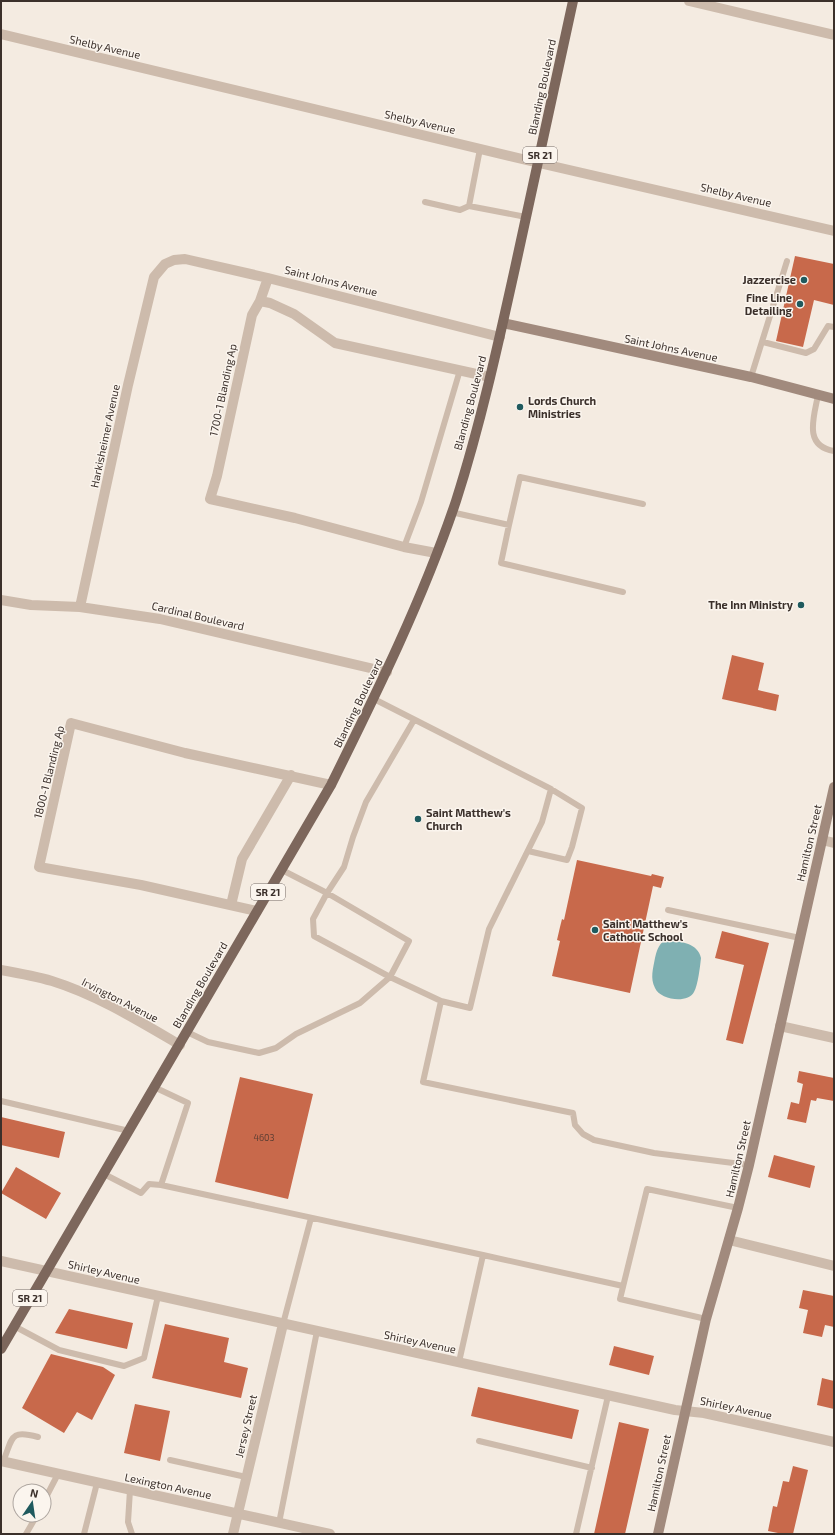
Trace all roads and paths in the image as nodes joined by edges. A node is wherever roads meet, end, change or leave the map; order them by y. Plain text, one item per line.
1 (573, 1) edge
2 (689, 1) edge
3 (1, 34) edge
4 (834, 35) edge
5 (480, 149) junction
6 (538, 163) junction
7 (425, 202) dead end
8 (469, 206) junction
9 (526, 217) junction
10 (834, 231) edge
11 (787, 261) dead end
12 (158, 271) joint
13 (268, 278) junction
14 (260, 301) junction
15 (503, 323) junction
16 (834, 327) edge
17 (500, 337) junction
18 (763, 342) junction
19 (460, 370) junction
20 (490, 377) junction
21 (751, 377) junction
22 (818, 395) junction
23 (834, 399) edge
24 (834, 451) edge
25 (642, 504) dead end
26 (452, 512) junction
27 (508, 525) junction
28 (404, 547) junction
29 (436, 553) junction
30 (623, 592) dead end
31 (1, 600) edge
32 (80, 607) junction
33 (386, 672) junction
34 (374, 700) junction
35 (414, 720) junction
36 (291, 776) junction
37 (331, 785) junction
38 (834, 787) edge
39 (551, 789) junction
40 (822, 840) junction
41 (834, 843) edge
42 (528, 851) junction
43 (282, 870) junction
44 (327, 893) junction
45 (230, 905) junction
46 (668, 910) dead end
47 (257, 911) junction
48 (800, 938) junction
49 (1, 970) edge
50 (390, 977) junction
51 (441, 1001) junction
52 (780, 1026) junction
53 (187, 1032) junction
54 (834, 1038) edge
55 (180, 1045) junction
56 (154, 1087) junction
57 (1, 1101) edge
58 (129, 1130) junction
59 (749, 1165) junction
60 (104, 1174) junction
61 (161, 1185) junction
62 (738, 1208) junction
63 (311, 1218) junction
64 (729, 1240) junction
65 (483, 1255) junction
66 (1, 1261) edge
67 (834, 1266) edge
68 (46, 1271) junction
69 (623, 1286) junction
70 (158, 1296) junction
71 (706, 1319) junction
72 (283, 1324) junction
73 (14, 1326) junction
74 (317, 1331) junction
75 (1, 1349) edge
76 (459, 1362) junction
77 (608, 1396) junction
78 (685, 1411) junction
79 (38, 1437) dead end
80 (479, 1441) dead end
81 (834, 1442) edge
82 (170, 1460) dead end
83 (2, 1462) edge
84 (592, 1468) junction
85 (58, 1474) junction
86 (246, 1477) junction
87 (97, 1483) junction
88 (52, 1486) edge
89 (130, 1490) junction
90 (238, 1513) junction
91 (32, 1523) edge
92 (279, 1523) junction
93 (26, 1534) edge
94 (84, 1534) edge
95 (132, 1534) edge
96 (233, 1534) edge
97 (330, 1534) edge
98 (576, 1534) edge
99 (658, 1534) edge

1 - 6 main road, Blanding Boulevard / SR 21
2 - 4 street
3 - 5 street, Shelby Avenue
5 - 6 street, Shelby Avenue
5 - 8 lane
6 - 9 main road, Blanding Boulevard / SR 21
6 - 10 street, Shelby Avenue
7 - 8 lane
8 - 9 lane
9 - 15 main road, Blanding Boulevard / SR 21
11 - 18 lane
12 - 13 street, Saint Johns Avenue
12 - 32 street, Harkisheimer Avenue
13 - 14 street
13 - 17 street, Saint Johns Avenue
14 - 19 street
14 - 28 street, 1700-1 Blanding Ap
15 - 17 main road, Blanding Boulevard / SR 21
15 - 21 street, Saint Johns Avenue
16 - 18 lane
17 - 20 main road, Blanding Boulevard / SR 21
18 - 21 lane
19 - 20 street
19 - 28 lane
20 - 26 main road, Blanding Boulevard / SR 21
21 - 22 street, Saint Johns Avenue
22 - 23 street, Saint Johns Avenue
22 - 24 lane
25 - 27 lane
26 - 27 lane
26 - 29 main road, Blanding Boulevard / SR 21
27 - 30 lane
28 - 29 street, 1700-1 Blanding Ap
29 - 33 main road, Blanding Boulevard / SR 21
31 - 32 street, Cardinal Boulevard
32 - 33 street, Cardinal Boulevard
33 - 34 main road, Blanding Boulevard / SR 21
34 - 35 lane
34 - 37 main road, Blanding Boulevard / SR 21
35 - 39 lane
35 - 44 lane
36 - 37 street, 1800-1 Blanding Ap
36 - 45 street
36 - 45 street, 1800-1 Blanding Ap
37 - 43 main road, Blanding Boulevard / SR 21
38 - 40 street, Hamilton Street
39 - 42 lane
39 - 42 lane
40 - 41 street
40 - 48 street, Hamilton Street
42 - 51 lane
43 - 44 lane
43 - 47 main road, Blanding Boulevard / SR 21
44 - 50 lane
44 - 50 lane
45 - 47 street, 1800-1 Blanding Ap
46 - 48 lane
47 - 53 main road, Blanding Boulevard / SR 21
48 - 52 street, Hamilton Street
49 - 55 street, Irvington Avenue
50 - 51 lane
50 - 53 lane
51 - 59 lane
52 - 54 street
52 - 59 street, Hamilton Street
53 - 55 main road, Blanding Boulevard / SR 21
55 - 56 main road, Blanding Boulevard / SR 21
56 - 58 main road, Blanding Boulevard / SR 21
56 - 61 lane
57 - 58 lane
58 - 60 main road, Blanding Boulevard / SR 21
59 - 62 street, Hamilton Street
60 - 61 lane
60 - 68 main road, Blanding Boulevard / SR 21
61 - 63 lane
62 - 64 street, Hamilton Street
62 - 69 lane
63 - 65 lane
63 - 72 lane
64 - 67 street
64 - 71 street, Hamilton Street
65 - 69 lane
65 - 76 lane
66 - 68 street, Shirley Avenue
68 - 70 street, Shirley Avenue
68 - 73 main road, Blanding Boulevard / SR 21
69 - 71 lane
70 - 72 street, Shirley Avenue
70 - 73 lane
71 - 78 street, Hamilton Street
72 - 74 street, Shirley Avenue
72 - 86 street, Jersey Street
73 - 75 main road, Blanding Boulevard / SR 21
74 - 76 street, Shirley Avenue
74 - 92 lane
76 - 77 street, Shirley Avenue
77 - 78 street, Shirley Avenue
77 - 84 lane
78 - 81 street, Shirley Avenue
78 - 99 street, Hamilton Street
79 - 83 lane
80 - 84 lane
82 - 86 lane
83 - 85 street, Lexington Avenue
84 - 98 lane
85 - 87 street, Lexington Avenue
85 - 88 lane
86 - 90 street, Jersey Street
87 - 89 street, Lexington Avenue
87 - 94 lane
89 - 90 street, Lexington Avenue
89 - 95 lane
90 - 92 street, Lexington Avenue
90 - 96 street, Jersey Street
91 - 93 lane
92 - 97 street, Lexington Avenue

